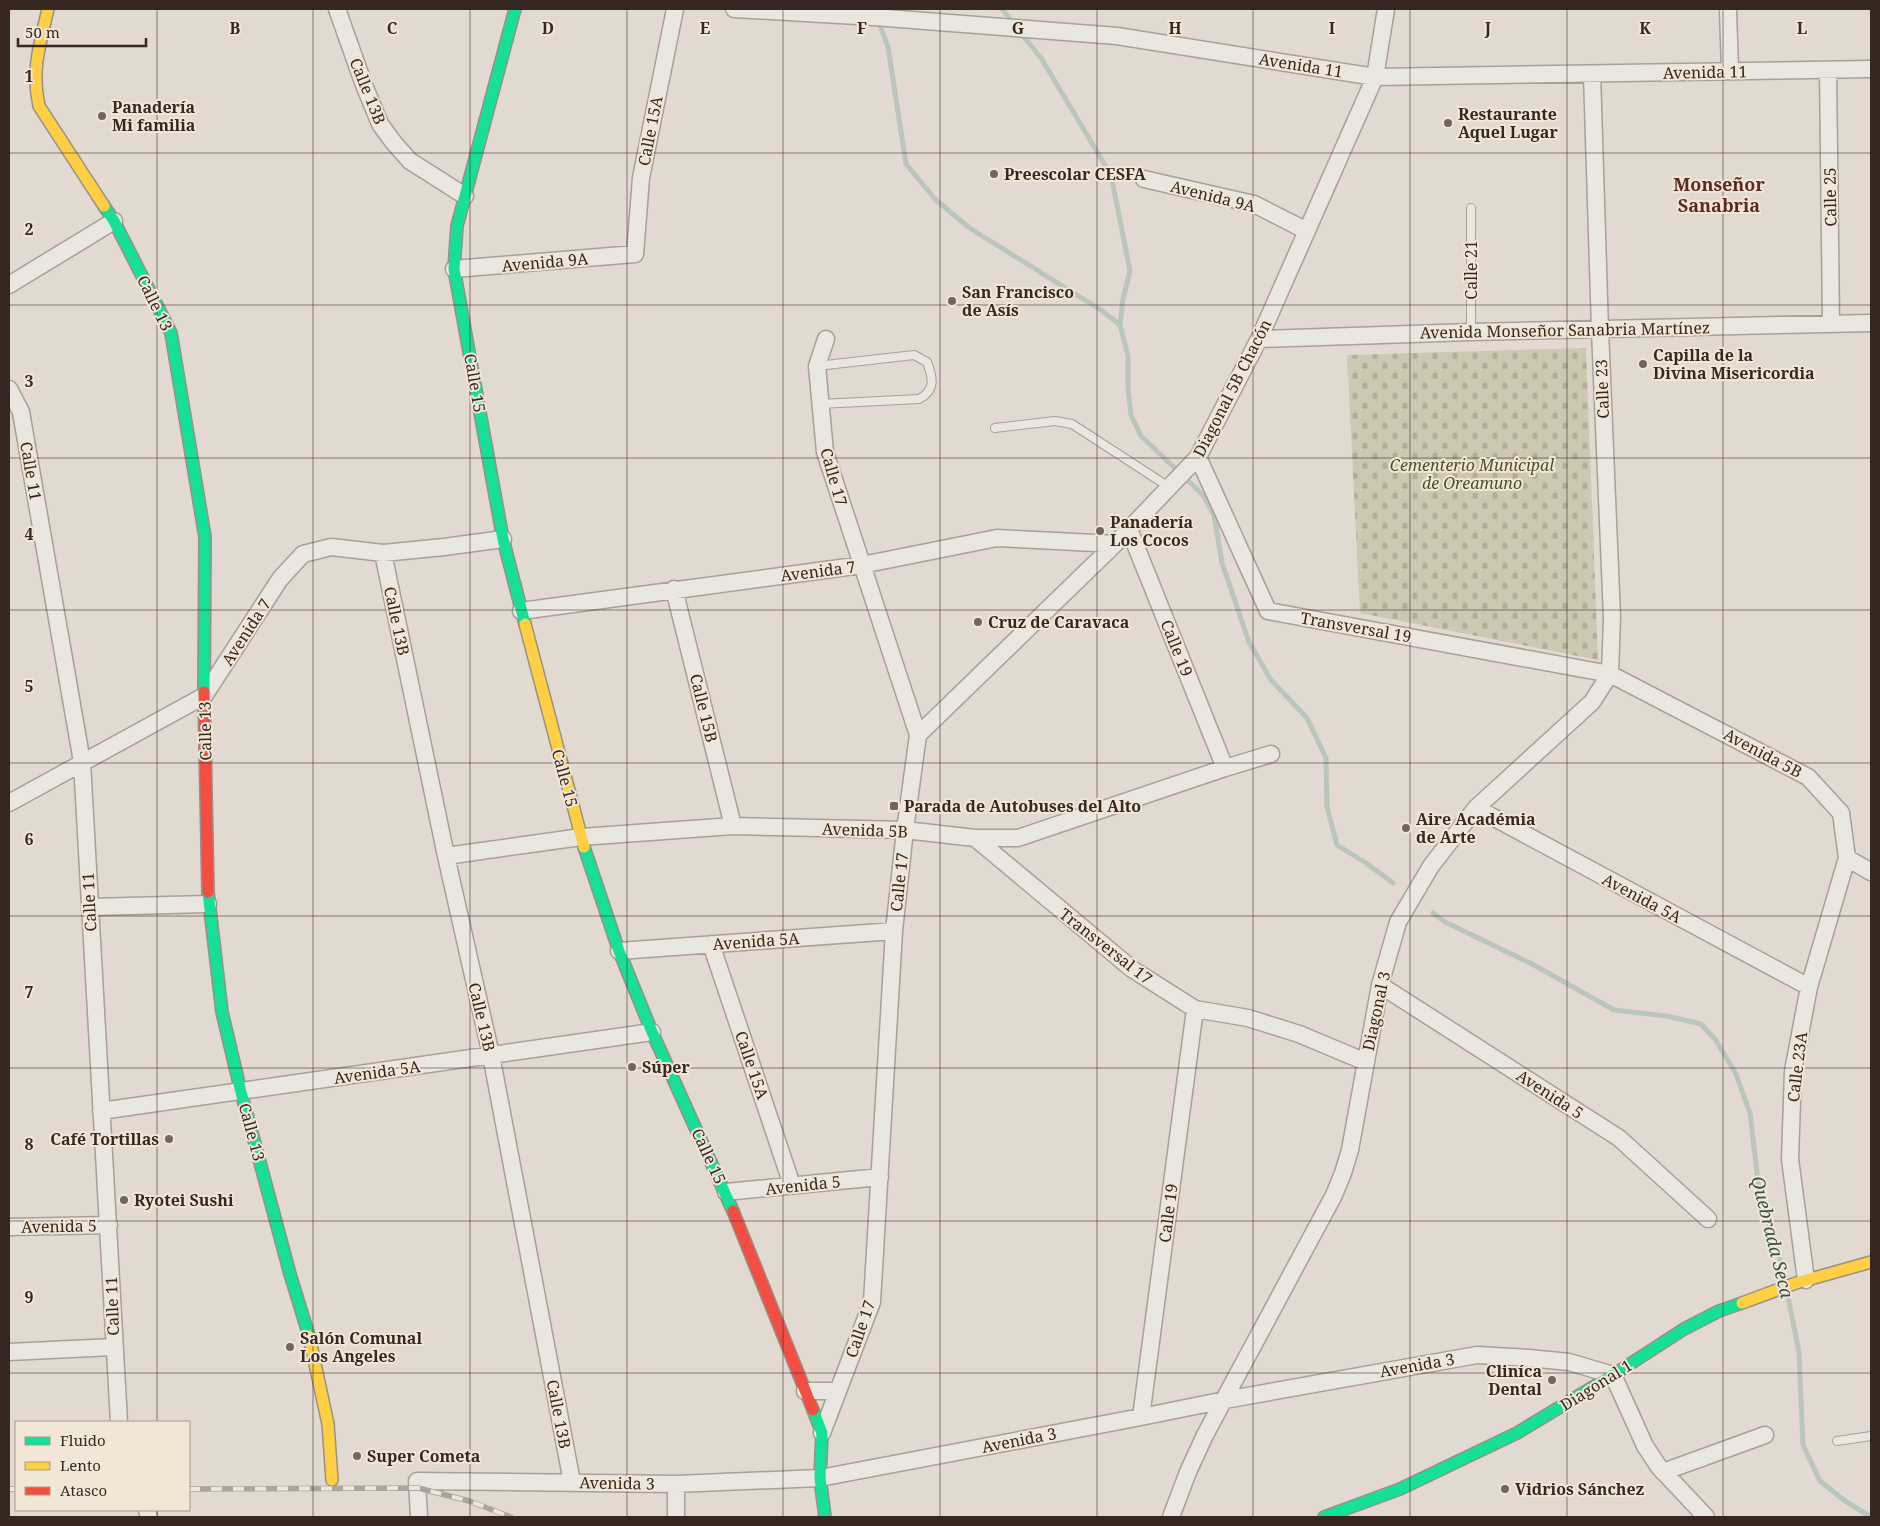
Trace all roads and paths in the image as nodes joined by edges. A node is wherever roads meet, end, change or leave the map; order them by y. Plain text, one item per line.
1 (48, 9) edge
2 (337, 9) edge
3 (515, 9) edge
4 (675, 9) edge
5 (734, 9) edge
6 (1386, 9) edge
7 (1728, 9) edge
8 (1871, 69) edge
9 (1828, 70) junction
10 (1730, 71) junction
11 (1592, 74) junction
12 (1376, 77) junction
13 (1144, 179) dead end
14 (465, 196) junction
15 (1471, 208) dead end
16 (114, 220) junction
17 (1307, 231) junction
18 (635, 254) joint
19 (454, 269) junction
20 (9, 285) edge
21 (1871, 323) edge
22 (1831, 324) junction
23 (1600, 330) junction
24 (1471, 332) junction
25 (826, 339) dead end
26 (1259, 339) junction
27 (818, 366) junction
28 (9, 389) edge
29 (820, 404) junction
30 (995, 428) dead end
31 (1198, 457) junction
32 (1169, 488) junction
33 (1129, 529) junction
34 (503, 539) junction
35 (1115, 544) junction
36 (383, 553) junction
37 (862, 565) junction
38 (674, 589) junction
39 (521, 611) junction
40 (1610, 674) junction
41 (204, 696) junction
42 (918, 735) junction
43 (1271, 754) dead end
44 (82, 762) junction
45 (1225, 768) junction
46 (9, 803) edge
47 (1476, 808) junction
48 (733, 826) junction
49 (905, 830) junction
50 (581, 838) junction
51 (975, 838) junction
52 (446, 856) junction
53 (1848, 858) junction
54 (1871, 872) edge
55 (208, 904) junction
56 (90, 907) junction
57 (894, 930) junction
58 (711, 944) junction
59 (618, 951) junction
60 (1380, 985) junction
61 (1809, 987) junction
62 (1194, 1009) junction
63 (652, 1032) junction
64 (491, 1054) junction
65 (1366, 1062) junction
66 (241, 1092) junction
67 (101, 1111) junction
68 (880, 1177) junction
69 (792, 1185) junction
70 (726, 1192) junction
71 (1708, 1219) dead end
72 (109, 1225) junction
73 (9, 1228) edge
74 (1871, 1262) edge
75 (1801, 1282) junction
76 (114, 1346) junction
77 (9, 1352) edge
78 (1613, 1376) junction
79 (805, 1391) junction
80 (837, 1392) junction
81 (1225, 1400) junction
82 (1141, 1417) junction
83 (119, 1421) edge
84 (822, 1433) junction
85 (1765, 1435) dead end
86 (1871, 1436) edge
87 (1836, 1441) dead end
88 (1663, 1472) junction
89 (820, 1478) junction
90 (332, 1480) dead end
91 (572, 1482) junction
92 (676, 1484) junction
93 (419, 1517) edge
94 (676, 1517) edge
95 (824, 1517) edge
96 (1171, 1517) edge
97 (1324, 1517) edge
98 (1706, 1517) edge

1 - 16 street, Calle 13
2 - 14 street, Calle 13B
3 - 14 street, Calle 15
4 - 18 street, Calle 15A
5 - 12 street, Avenida 11
6 - 12 street, Diagonal 5B Chacón
7 - 10 street
8 - 9 street, Avenida 11
9 - 10 street, Avenida 11
9 - 22 street, Calle 25
10 - 11 street, Avenida 11
11 - 12 street, Avenida 11
11 - 23 street, Calle 23
12 - 17 street, Diagonal 5B Chacón
13 - 17 street, Avenida 9A
14 - 19 street, Calle 15
15 - 24 lane, Calle 21
16 - 20 street
16 - 41 street, Calle 13
17 - 26 street, Diagonal 5B Chacón
18 - 19 street, Avenida 9A
19 - 34 street, Calle 15
21 - 22 street, Avenida Monseñor Sanabria Martínez
22 - 23 street, Avenida Monseñor Sanabria Martínez
23 - 24 street, Avenida Monseñor Sanabria Martínez
23 - 40 street, Calle 23
24 - 26 street, Avenida Monseñor Sanabria Martínez
25 - 27 street, Calle 17
26 - 31 street, Diagonal 5B Chacón
27 - 29 street, Calle 17
27 - 29 lane
28 - 44 street, Calle 11
29 - 37 street, Calle 17
30 - 32 lane
31 - 32 street, Diagonal 5B Chacón
31 - 40 street, Transversal 19
32 - 33 street, Diagonal 5B Chacón
33 - 35 street, Diagonal 5B Chacón
33 - 45 street, Calle 19
34 - 36 street, Avenida 7
34 - 39 street, Calle 15
35 - 37 street, Avenida 7
35 - 42 street, Diagonal 5B Chacón
36 - 41 street, Avenida 7
36 - 52 street, Calle 13B
37 - 38 street, Avenida 7
37 - 42 street, Calle 17
38 - 39 street, Avenida 7
38 - 48 street, Calle 15B
39 - 50 street, Calle 15
40 - 47 street, Diagonal 3
40 - 53 street, Avenida 5B
41 - 44 street, Avenida 7
41 - 55 street, Calle 13
42 - 49 street, Calle 17
43 - 45 street, Avenida 5B
44 - 46 street, Avenida 7
44 - 56 street, Calle 11
45 - 51 street, Avenida 5B
47 - 60 street, Diagonal 3
47 - 61 street, Avenida 5A
48 - 49 street, Avenida 5B
48 - 50 street, Avenida 5B
49 - 51 street, Avenida 5B
49 - 57 street, Calle 17
50 - 52 street, Avenida 5B
50 - 59 street, Calle 15
51 - 62 street, Transversal 17
52 - 64 street, Calle 13B
53 - 54 street
53 - 61 street, Calle 23A
55 - 56 street
55 - 66 street, Calle 13
56 - 67 street, Calle 11
57 - 58 street, Avenida 5A
57 - 68 street, Calle 17
58 - 59 street, Avenida 5A
58 - 69 street, Calle 15A
59 - 63 street, Calle 15
60 - 65 street, Diagonal 3
60 - 71 street, Avenida 5
61 - 75 street, Calle 23A
62 - 65 street, Transversal 17
62 - 82 street, Calle 19
63 - 64 street, Avenida 5A
63 - 70 street, Calle 15
64 - 66 street, Avenida 5A
64 - 91 street, Calle 13B
65 - 81 street, Diagonal 3
66 - 67 street, Avenida 5A
66 - 90 street, Calle 13
67 - 72 street, Calle 11
68 - 69 street, Avenida 5
68 - 80 street, Calle 17
69 - 70 street, Avenida 5
70 - 79 street, Calle 15
72 - 73 street, Avenida 5
72 - 76 street, Calle 11
74 - 75 street, Diagonal 1
75 - 78 street, Diagonal 1
76 - 77 street
76 - 83 street, Calle 11
78 - 81 street, Avenida 3
78 - 88 street
78 - 97 street, Diagonal 1
79 - 80 street
79 - 84 street, Calle 15
80 - 84 street, Calle 17
81 - 82 street, Avenida 3
81 - 96 street
82 - 89 street, Avenida 3
84 - 89 street, Calle 15
85 - 88 street
86 - 87 lane
88 - 98 street
89 - 92 street, Avenida 3
89 - 95 street, Calle 15
91 - 92 street, Avenida 3
91 - 93 street, Avenida 3
92 - 94 street

